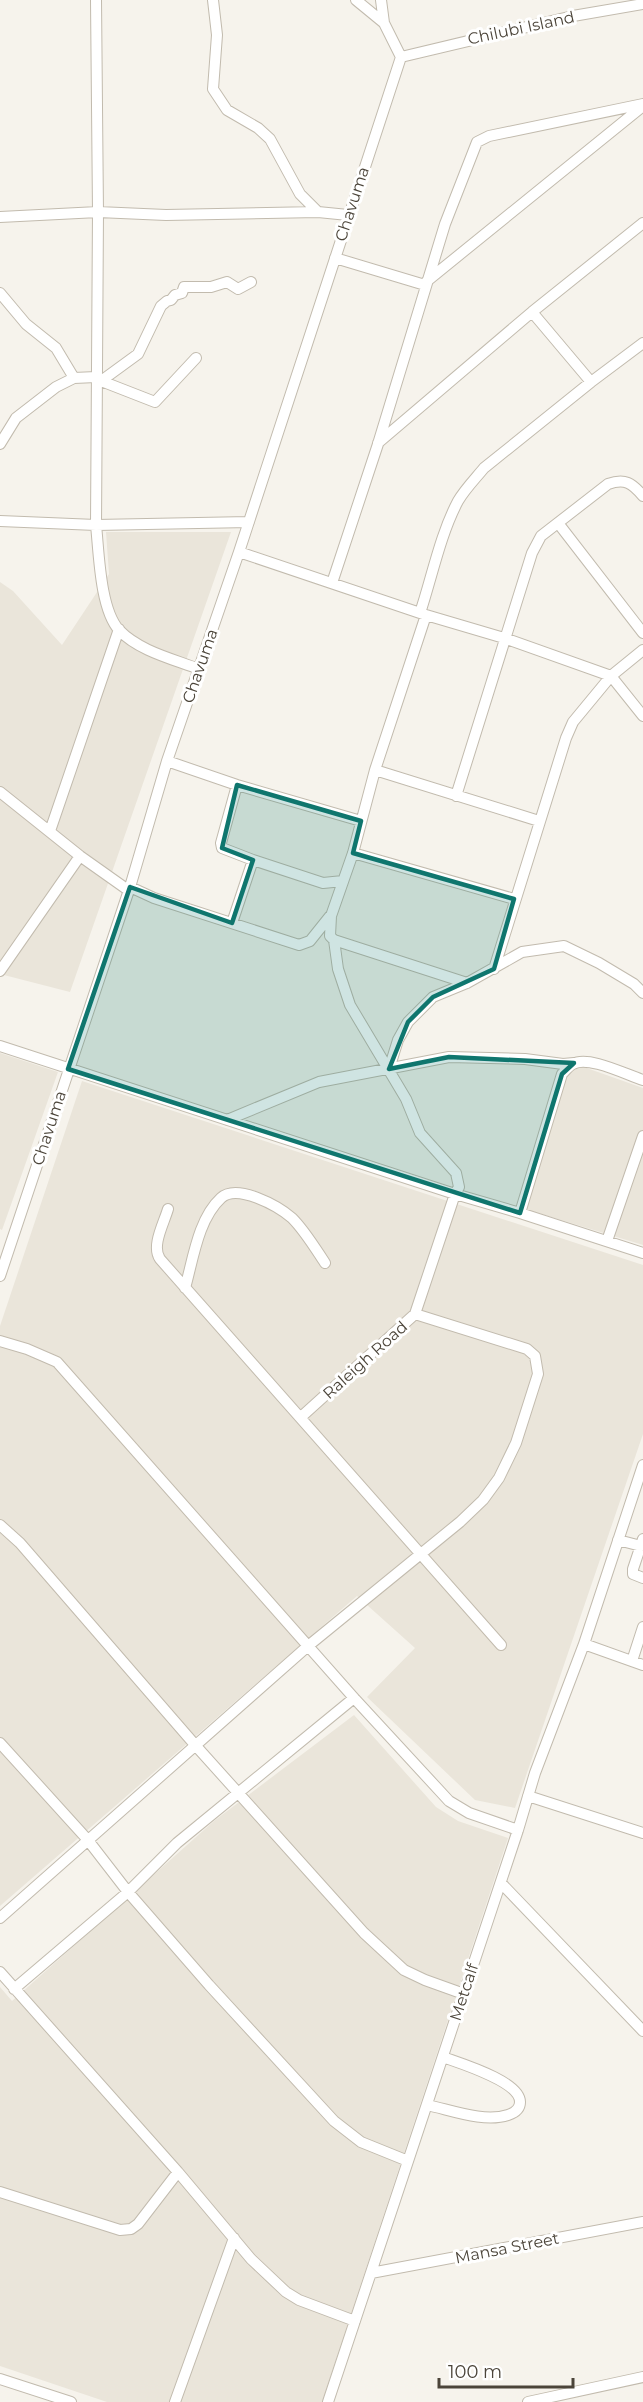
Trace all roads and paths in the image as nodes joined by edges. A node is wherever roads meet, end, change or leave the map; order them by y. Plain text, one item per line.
1 (96, 0) edge
2 (213, 0) edge
3 (356, 0) edge
4 (381, 0) edge
5 (643, 4) edge
6 (384, 23) junction
7 (401, 57) junction
8 (643, 105) edge
9 (98, 212) junction
10 (318, 212) junction
11 (348, 215) junction
12 (0, 217) edge
13 (643, 223) edge
14 (335, 258) junction
15 (251, 282) dead end
16 (426, 283) junction
17 (0, 293) edge
18 (532, 312) junction
19 (643, 343) edge
20 (195, 358) dead end
21 (74, 378) junction
22 (98, 379) junction
23 (591, 382) junction
24 (0, 444) edge
25 (378, 444) junction
26 (626, 480) junction
27 (643, 480) edge
28 (643, 496) edge
29 (0, 521) edge
30 (249, 522) junction
31 (558, 523) junction
32 (96, 525) junction
33 (239, 552) junction
34 (332, 583) junction
35 (423, 614) junction
36 (119, 629) junction
37 (643, 633) edge
38 (504, 638) junction
39 (643, 650) edge
40 (199, 669) junction
41 (611, 676) junction
42 (643, 716) edge
43 (167, 761) junction
44 (375, 770) junction
45 (237, 785) junction
46 (0, 792) edge
47 (456, 796) junction
48 (361, 821) junction
49 (539, 821) junction
50 (50, 831) junction
51 (353, 853) junction
52 (80, 856) junction
53 (253, 860) junction
54 (343, 881) junction
55 (129, 889) junction
56 (514, 899) junction
57 (331, 916) junction
58 (232, 923) junction
59 (334, 940) junction
60 (494, 969) junction
61 (0, 971) edge
62 (467, 982) junction
63 (643, 993) edge
64 (0, 1046) edge
65 (574, 1063) junction
66 (68, 1069) junction
67 (388, 1069) junction
68 (643, 1080) edge
69 (227, 1120) junction
70 (643, 1136) edge
71 (455, 1194) junction
72 (168, 1209) dead end
73 (520, 1213) junction
74 (0, 1238) edge
75 (607, 1241) junction
76 (11, 1242) junction
77 (643, 1253) edge
78 (325, 1263) dead end
79 (0, 1276) edge
80 (184, 1288) junction
81 (415, 1314) junction
82 (0, 1341) edge
83 (301, 1417) junction
84 (643, 1465) edge
85 (0, 1525) edge
86 (618, 1540) junction
87 (642, 1543) edge
88 (422, 1553) junction
89 (643, 1578) edge
90 (643, 1627) edge
91 (584, 1644) junction
92 (501, 1645) dead end
93 (308, 1646) junction
94 (632, 1661) junction
95 (643, 1665) edge
96 (354, 1698) junction
97 (0, 1743) edge
98 (196, 1746) junction
99 (237, 1792) junction
100 (528, 1796) junction
101 (518, 1830) junction
102 (643, 1833) edge
103 (87, 1839) junction
104 (501, 1883) junction
105 (128, 1892) junction
106 (0, 1918) edge
107 (1, 1974) edge
108 (14, 1989) junction
109 (464, 1994) junction
110 (643, 2031) edge
111 (442, 2057) junction
112 (427, 2104) junction
113 (408, 2161) junction
114 (178, 2172) junction
115 (0, 2192) edge
116 (643, 2222) edge
117 (234, 2238) junction
118 (371, 2273) junction
119 (355, 2321) junction
120 (643, 2377) edge
121 (0, 2379) edge
122 (71, 2402) edge
123 (175, 2402) edge
124 (328, 2402) edge
125 (528, 2402) edge

1 - 9 street
2 - 10 street
3 - 6 street
4 - 6 street
5 - 7 street, Chilubi Island
6 - 7 street
7 - 11 street, Chavuma
8 - 16 street
8 - 16 street
9 - 10 street
9 - 12 street
9 - 22 street
10 - 11 street
11 - 14 street, Chavuma
13 - 18 street
14 - 16 street
14 - 30 street, Chavuma
15 - 22 street
16 - 25 street
17 - 21 street
18 - 23 street
18 - 25 street
19 - 23 street
20 - 22 street
21 - 22 street
21 - 24 street
22 - 32 street
23 - 35 street
25 - 34 street
26 - 27 street
26 - 28 street
26 - 31 street
29 - 32 street
30 - 32 street
30 - 33 street, Chavuma
31 - 37 street
31 - 38 street
32 - 36 street
33 - 34 street
33 - 40 street, Chavuma
34 - 35 street
35 - 38 street
35 - 44 street
36 - 40 street
36 - 50 street
38 - 41 street
38 - 47 street
39 - 41 street
40 - 43 street, Chavuma
41 - 42 street
41 - 49 street
43 - 45 street
43 - 55 street, Chavuma
44 - 47 street
44 - 48 street
45 - 48 street
45 - 53 street
46 - 50 street
47 - 49 street
48 - 51 street
49 - 56 street
50 - 52 street
51 - 54 street
51 - 56 street
52 - 55 street
52 - 61 street
53 - 54 street
53 - 58 street
54 - 57 street
55 - 58 street
55 - 66 street, Chavuma
56 - 60 street
57 - 58 street
57 - 59 street
59 - 62 street
59 - 67 street
60 - 62 street
60 - 63 street
62 - 67 street
64 - 66 street
65 - 67 street
65 - 68 street
65 - 73 street
66 - 69 street
66 - 76 street, Chavuma
67 - 69 street
67 - 71 street
69 - 71 street
70 - 75 street
71 - 73 street
71 - 81 street, Raleigh Road
72 - 80 street
73 - 75 street
74 - 76 street
75 - 77 street
76 - 79 street, Chavuma
78 - 80 street
80 - 83 street
81 - 83 street, Raleigh Road
81 - 88 street
82 - 93 street
83 - 88 street
84 - 86 street, Metcalf
85 - 98 street
86 - 87 street
86 - 91 street, Metcalf
87 - 89 street
88 - 92 street
88 - 93 street
90 - 94 street
91 - 94 street
91 - 100 street, Metcalf
93 - 96 street
93 - 98 street
94 - 95 street
96 - 99 street
96 - 101 street
97 - 103 street
98 - 99 street
98 - 103 street
99 - 105 street
99 - 109 street
100 - 101 street, Metcalf
100 - 102 street
101 - 104 street, Metcalf
103 - 105 street
103 - 106 street
104 - 109 street, Metcalf
104 - 110 street
105 - 108 street
105 - 113 street
107 - 108 street
108 - 114 street
109 - 111 street, Metcalf
111 - 112 street, Metcalf
111 - 112 street
112 - 113 street, Metcalf
113 - 118 street, Metcalf
114 - 115 street
114 - 117 street
116 - 118 street, Mansa Street
117 - 119 street
117 - 123 street
118 - 119 street, Metcalf
119 - 124 street, Metcalf
120 - 125 street
121 - 122 street

